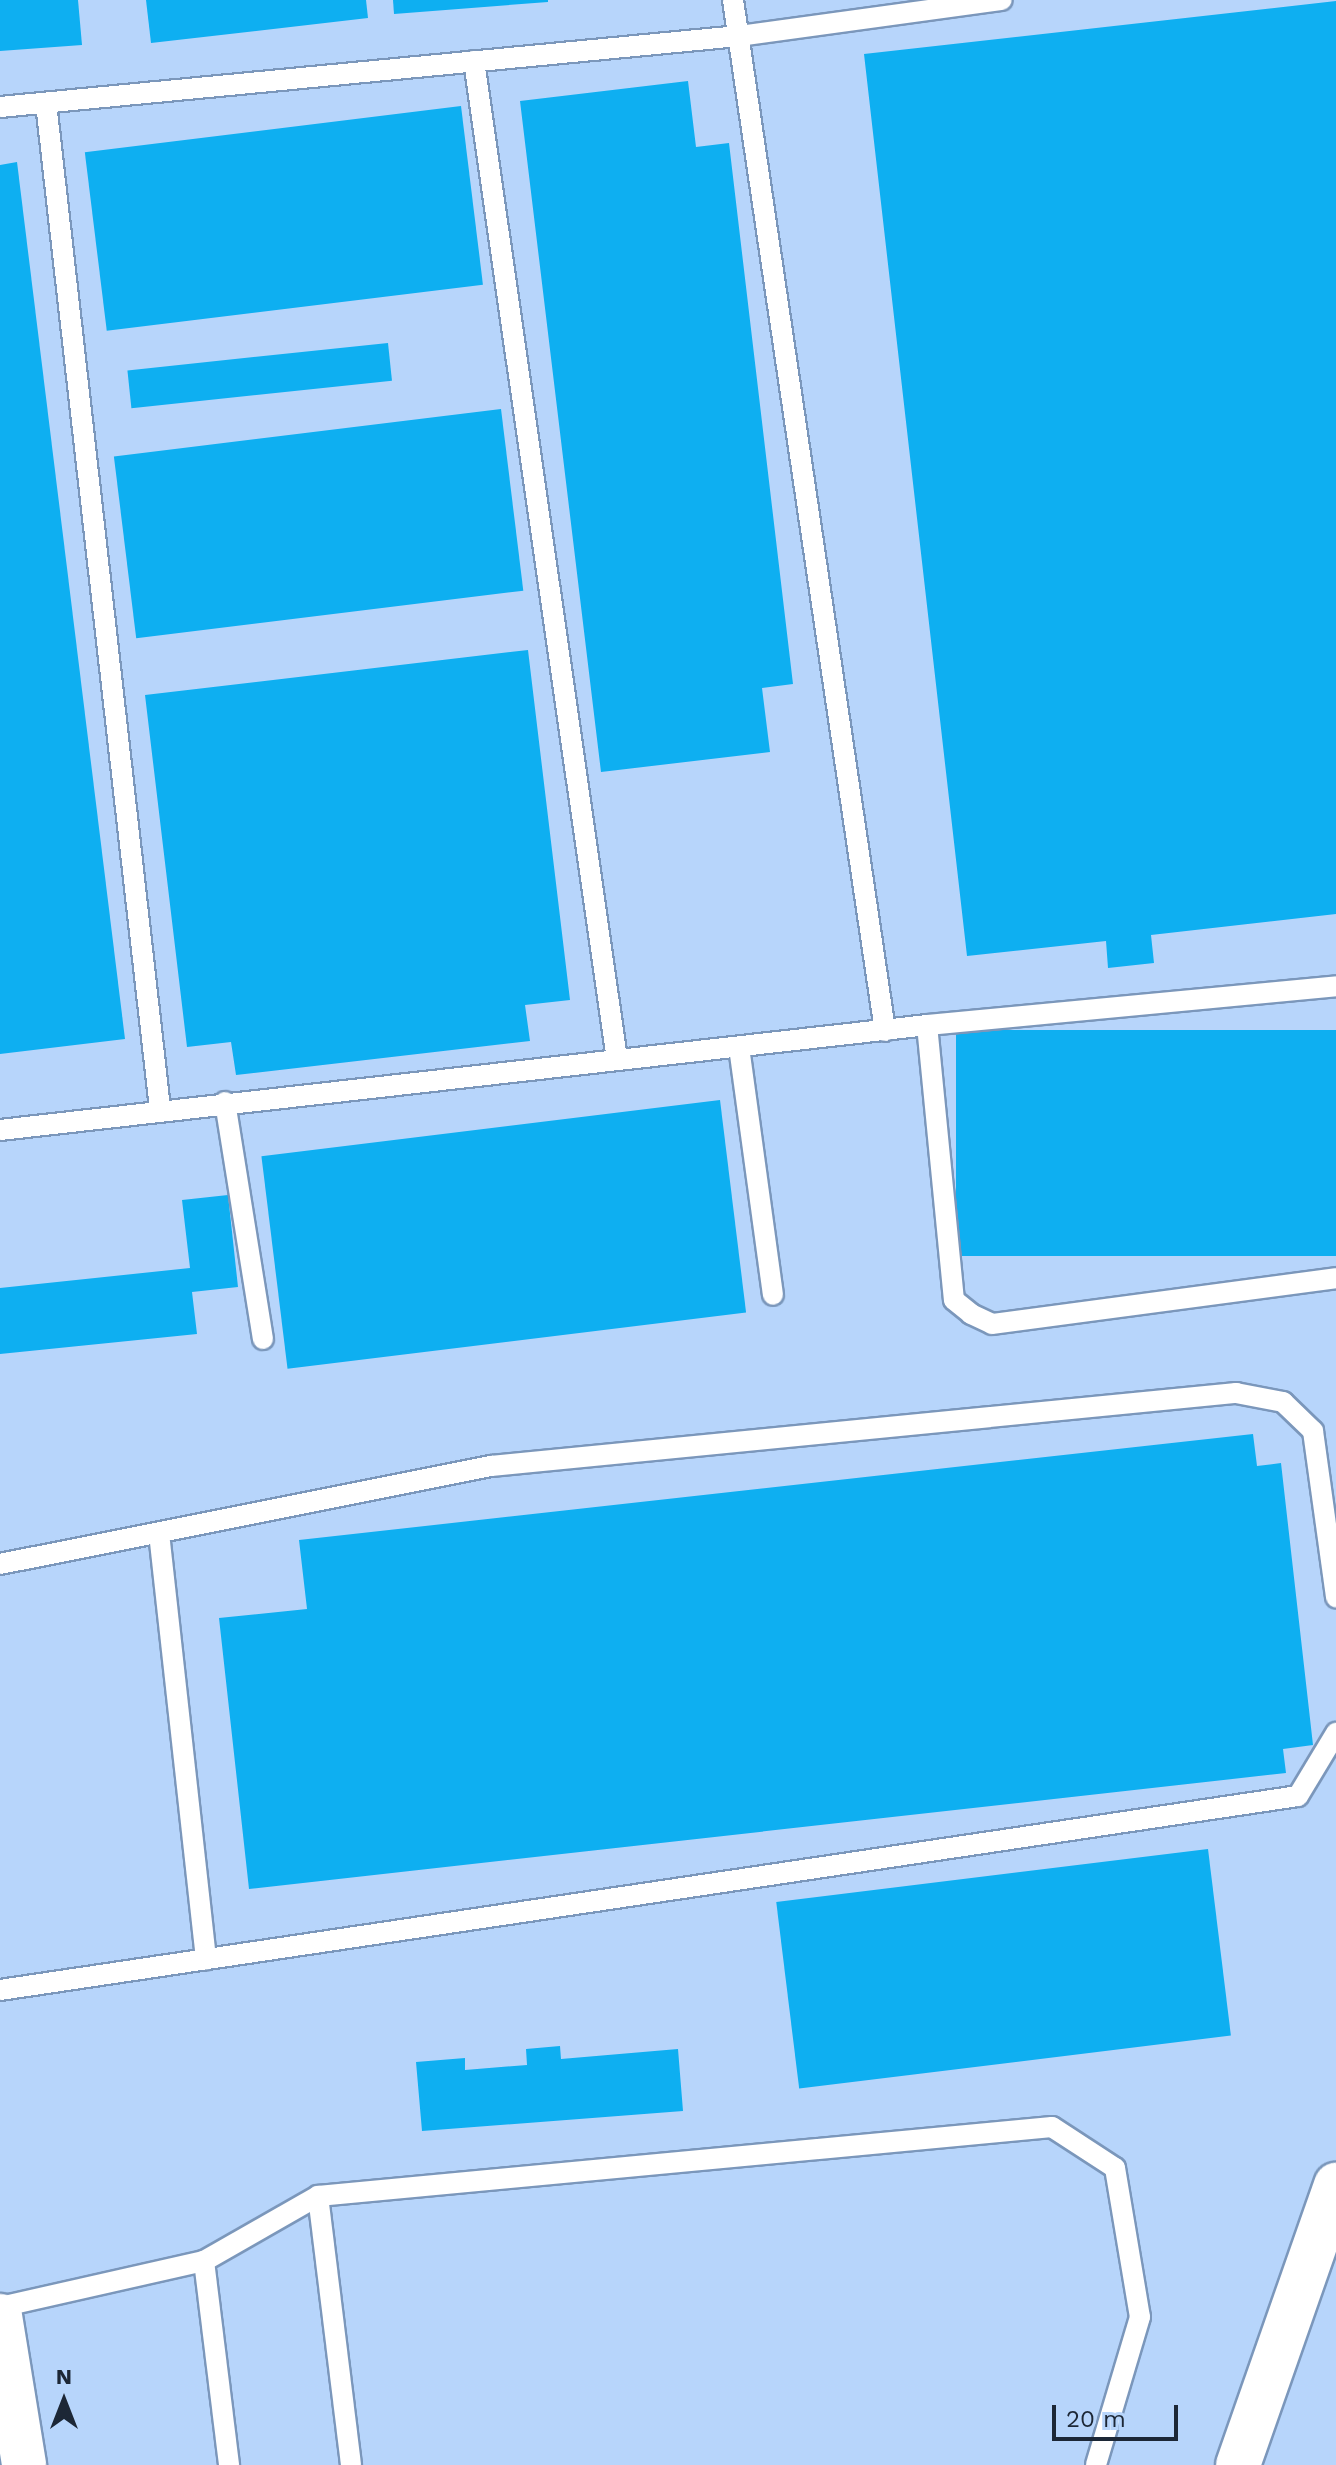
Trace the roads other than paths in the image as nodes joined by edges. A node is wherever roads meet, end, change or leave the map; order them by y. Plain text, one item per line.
1 (733, 0) edge
2 (1002, 0) edge
3 (739, 36) junction
4 (474, 61) junction
5 (46, 103) junction
6 (0, 107) edge
7 (1336, 986) edge
8 (927, 1025) junction
9 (885, 1031) junction
10 (739, 1047) junction
11 (617, 1059) junction
12 (225, 1102) junction
13 (160, 1109) junction
14 (0, 1130) edge
15 (1336, 1278) edge
16 (773, 1295) dead end
17 (263, 1339) dead end
18 (159, 1533) junction
19 (0, 1564) edge
20 (1336, 1597) edge
21 (1336, 1733) edge
22 (206, 1959) junction
23 (0, 1990) edge
24 (1336, 2185) edge
25 (318, 2196) junction
26 (204, 2261) junction
27 (0, 2307) edge
28 (0, 2316) edge
29 (24, 2465) edge
30 (229, 2465) edge
31 (351, 2465) edge
32 (1096, 2465) edge
33 (1238, 2465) edge

1 - 3 lane
2 - 3 lane
3 - 4 lane
3 - 9 lane
4 - 5 lane
4 - 11 lane
5 - 6 lane
5 - 13 lane
7 - 8 lane
8 - 9 lane
8 - 15 lane
9 - 10 lane
10 - 11 lane
10 - 16 lane
11 - 12 lane
12 - 13 lane
12 - 17 lane
13 - 14 lane
18 - 19 lane
18 - 20 lane
18 - 22 lane
21 - 22 lane
22 - 23 lane
24 - 33 main road
25 - 26 lane
25 - 31 lane
25 - 32 lane
26 - 27 lane
26 - 30 lane
28 - 29 main road

